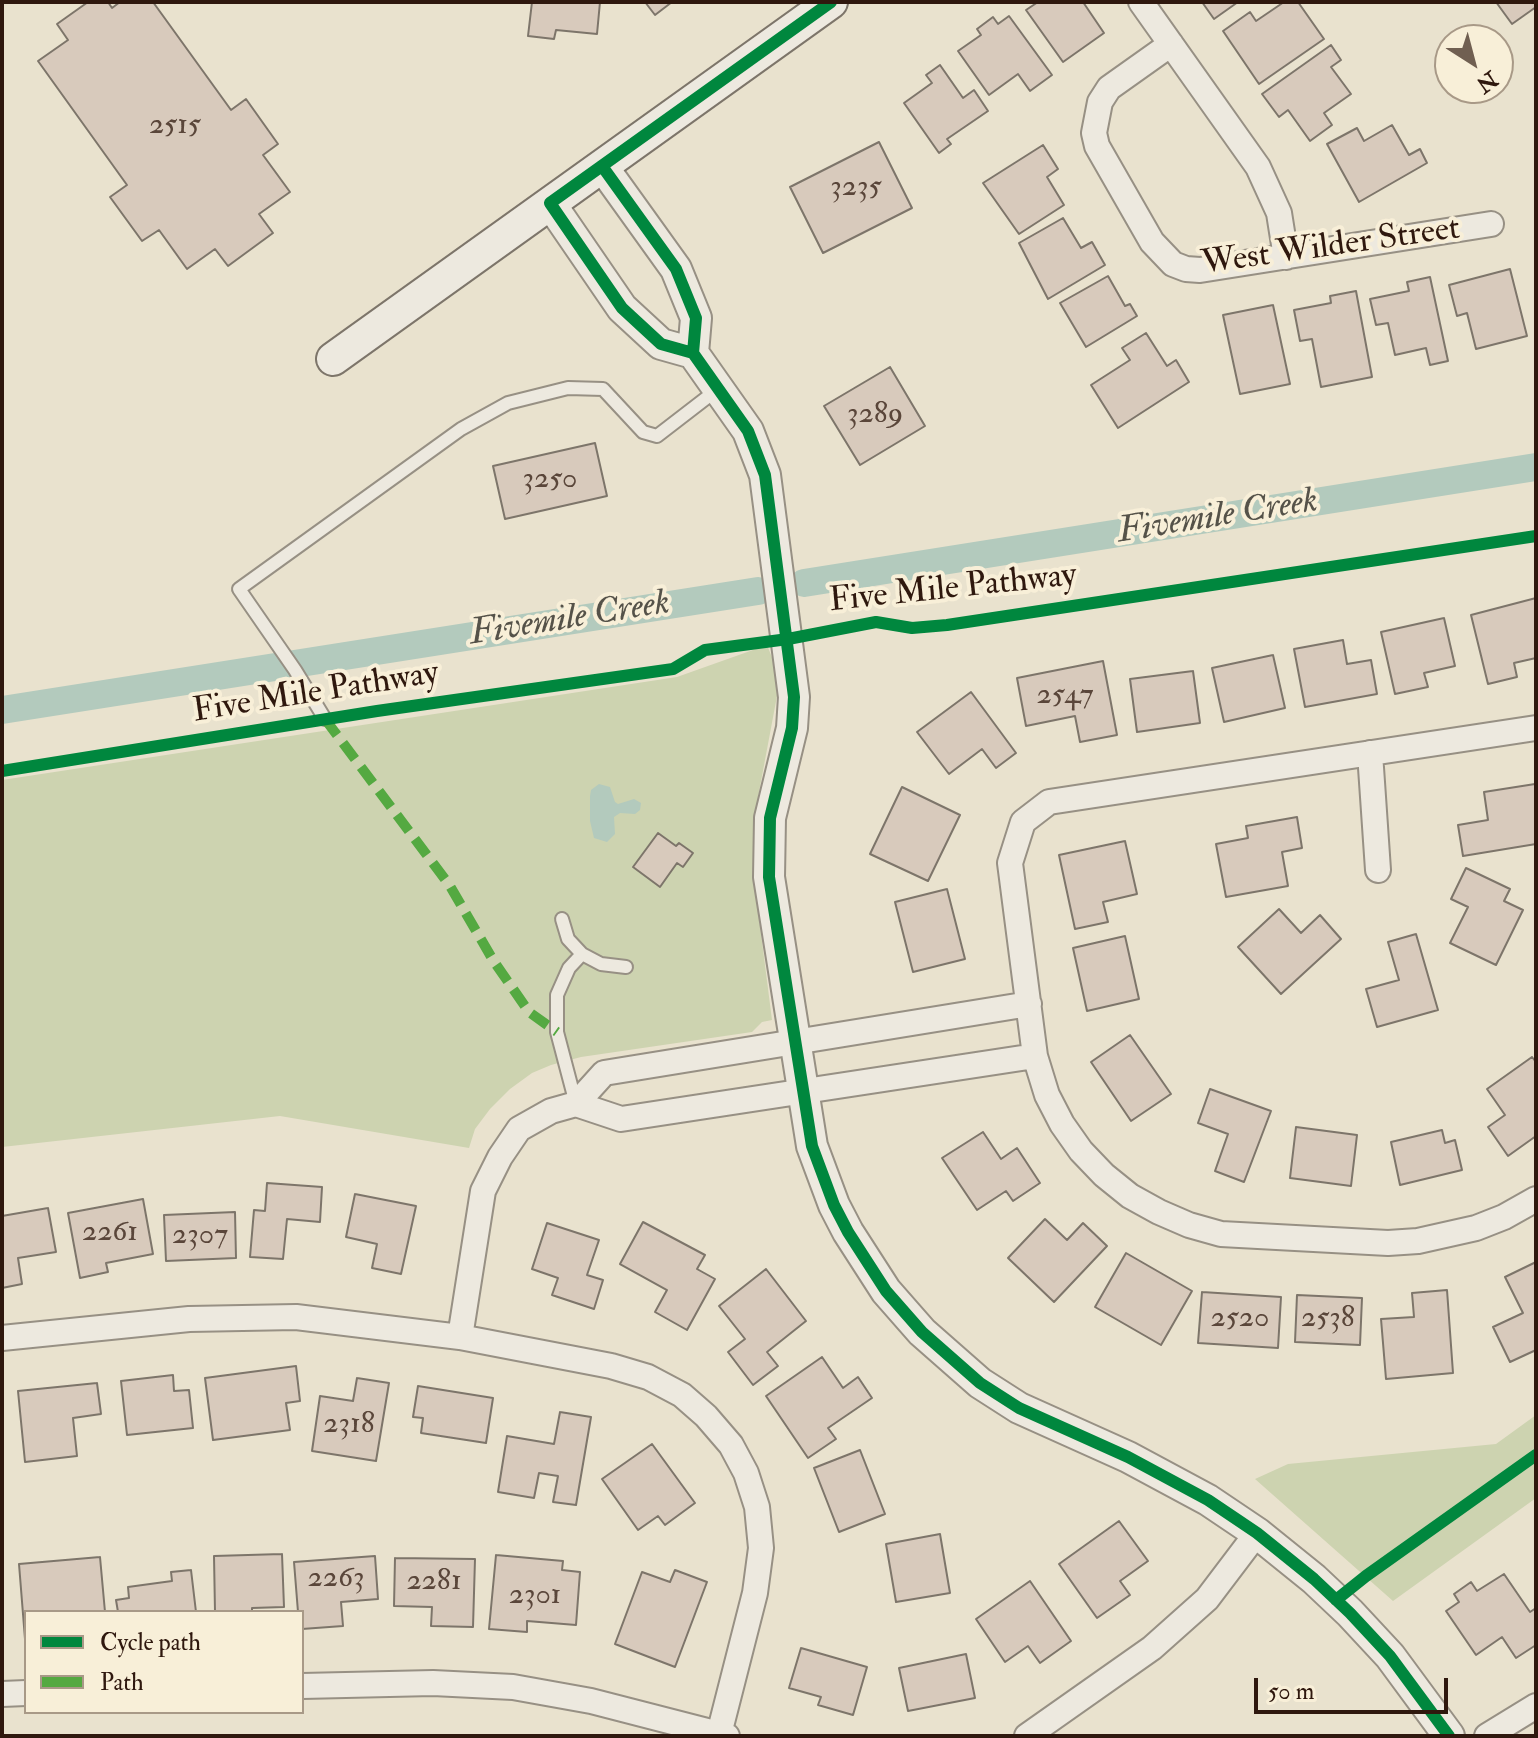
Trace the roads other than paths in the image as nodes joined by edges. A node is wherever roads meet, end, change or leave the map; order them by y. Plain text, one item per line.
1 (831, 2) edge
2 (1141, 2) edge
3 (1171, 44) junction
4 (602, 166) junction
5 (550, 203) junction
6 (1491, 224) dead end
7 (1286, 257) junction
8 (693, 353) junction
9 (333, 359) dead end
10 (718, 389) junction
11 (325, 719) dead end
12 (1536, 728) edge
13 (1370, 753) junction
14 (1378, 870) dead end
15 (562, 919) dead end
16 (582, 954) junction
17 (626, 967) dead end
18 (1029, 1004) junction
19 (795, 1042) junction
20 (1035, 1056) junction
21 (802, 1092) junction
22 (576, 1104) junction
23 (1536, 1199) edge
24 (460, 1337) junction
25 (2, 1338) edge
26 (1257, 1533) junction
27 (304, 1686) edge
28 (24, 1693) edge
29 (2, 1694) edge
30 (1536, 1706) edge
31 (723, 1735) edge
32 (1027, 1736) edge
33 (1449, 1736) edge
34 (1487, 1736) edge

1 - 4 main road
2 - 3 street
3 - 7 street
3 - 7 street, West Wilder Street
4 - 5 main road
4 - 8 street
5 - 8 street
5 - 9 main road
6 - 7 street, West Wilder Street
8 - 10 street
10 - 11 lane
10 - 19 street
12 - 13 street
13 - 14 street
13 - 18 street
15 - 16 lane
16 - 17 lane
16 - 22 lane
18 - 19 street
18 - 20 street
19 - 21 street
19 - 22 street
20 - 21 street
20 - 23 street
21 - 22 street
21 - 26 street
22 - 24 street
24 - 25 street
24 - 31 street
26 - 32 street
26 - 33 street
27 - 31 street
28 - 29 street
30 - 34 street

